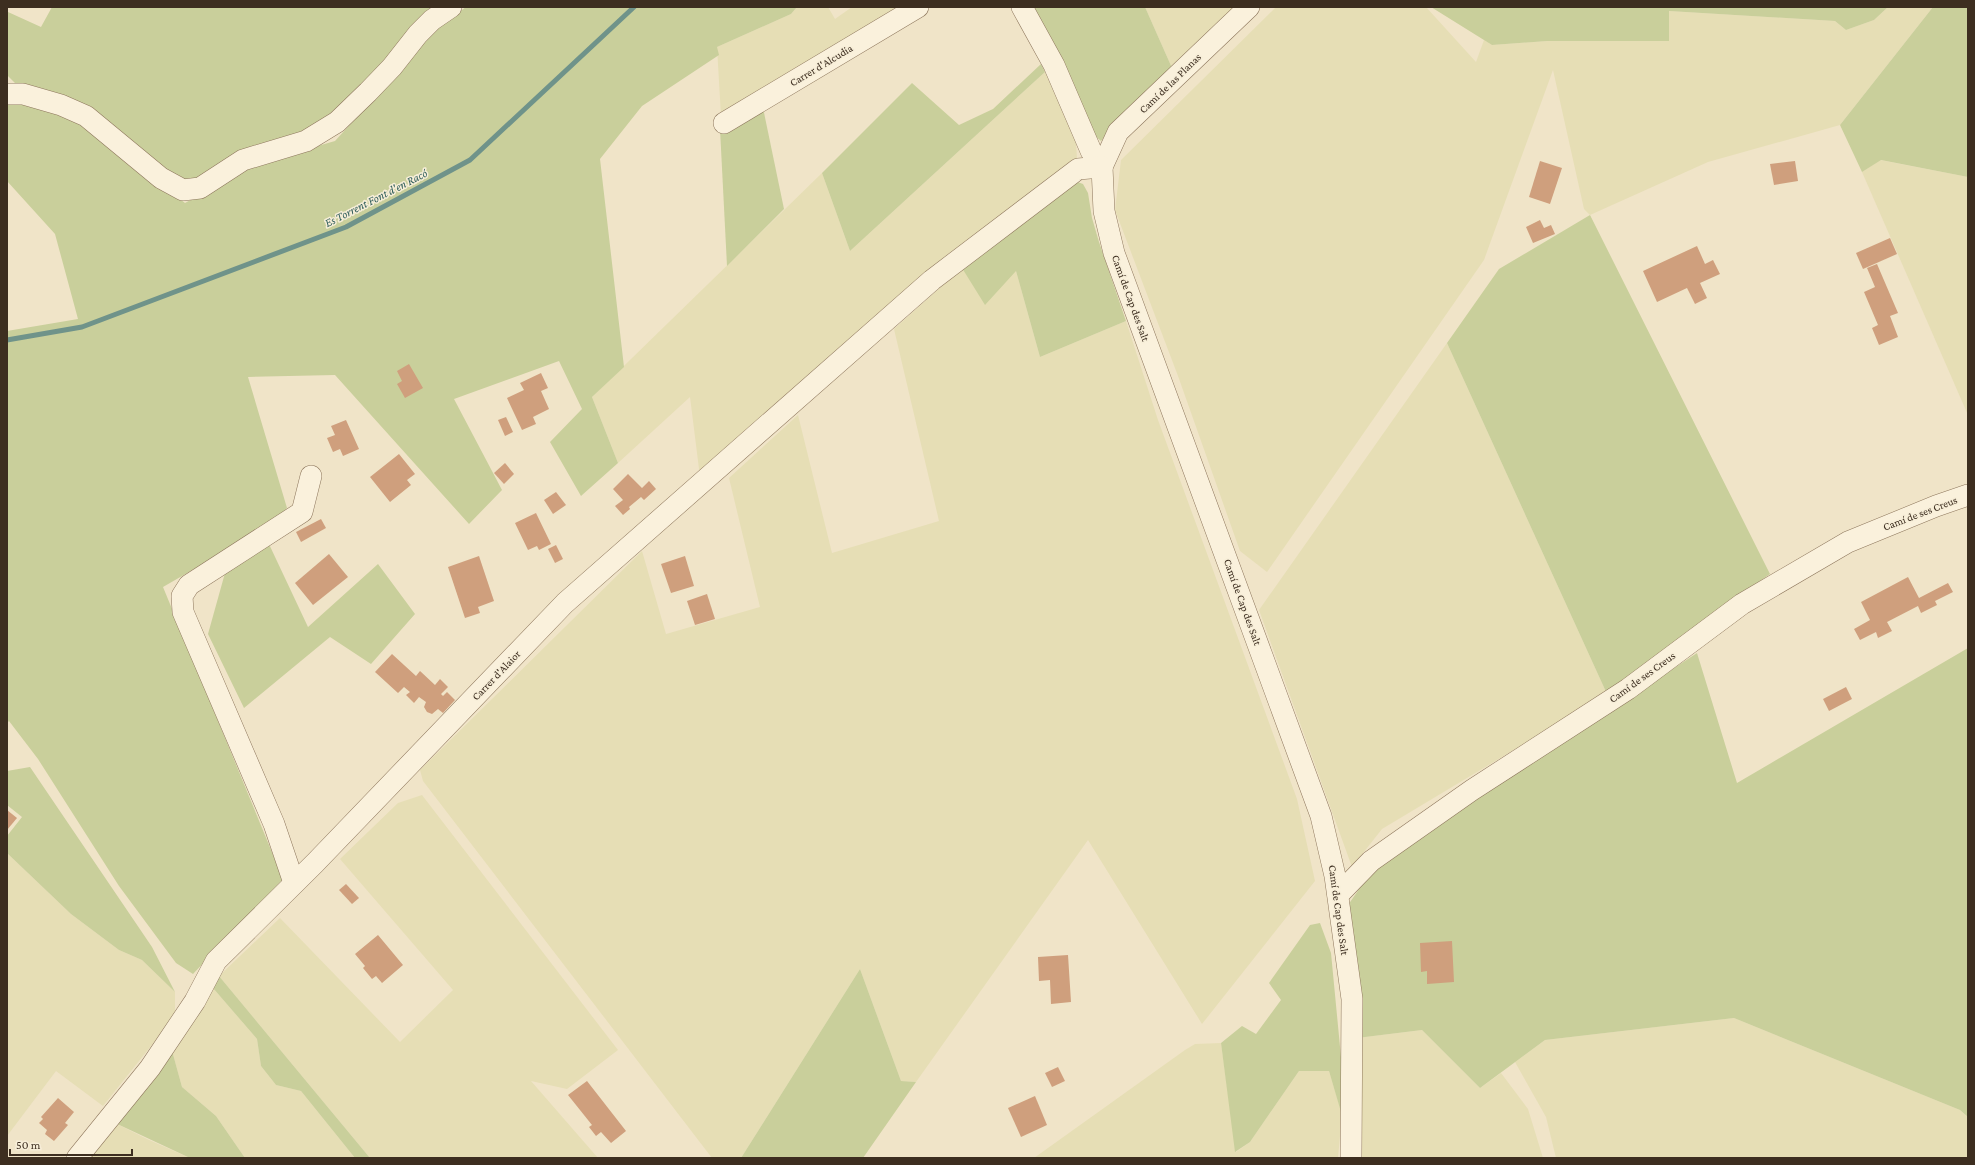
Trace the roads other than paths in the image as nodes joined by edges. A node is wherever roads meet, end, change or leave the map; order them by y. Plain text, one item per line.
1 (451, 7) edge
2 (918, 7) edge
3 (1022, 7) edge
4 (1249, 7) edge
5 (7, 94) edge
6 (724, 123) dead end
7 (1102, 167) junction
8 (311, 476) dead end
9 (1968, 495) edge
10 (294, 883) junction
11 (1338, 895) junction
12 (77, 1158) edge
13 (1351, 1158) edge

1 - 5 street
2 - 6 street, Carrer d'Alcudia
3 - 7 street
4 - 7 street, Camí de las Planas
7 - 10 street, Carrer d'Alaior
7 - 11 street, Camí de Cap des Salt
8 - 10 street
9 - 11 street, Camí de ses Creus
10 - 12 street, Carrer d'Alaior
11 - 13 street, Camí de Cap des Salt

